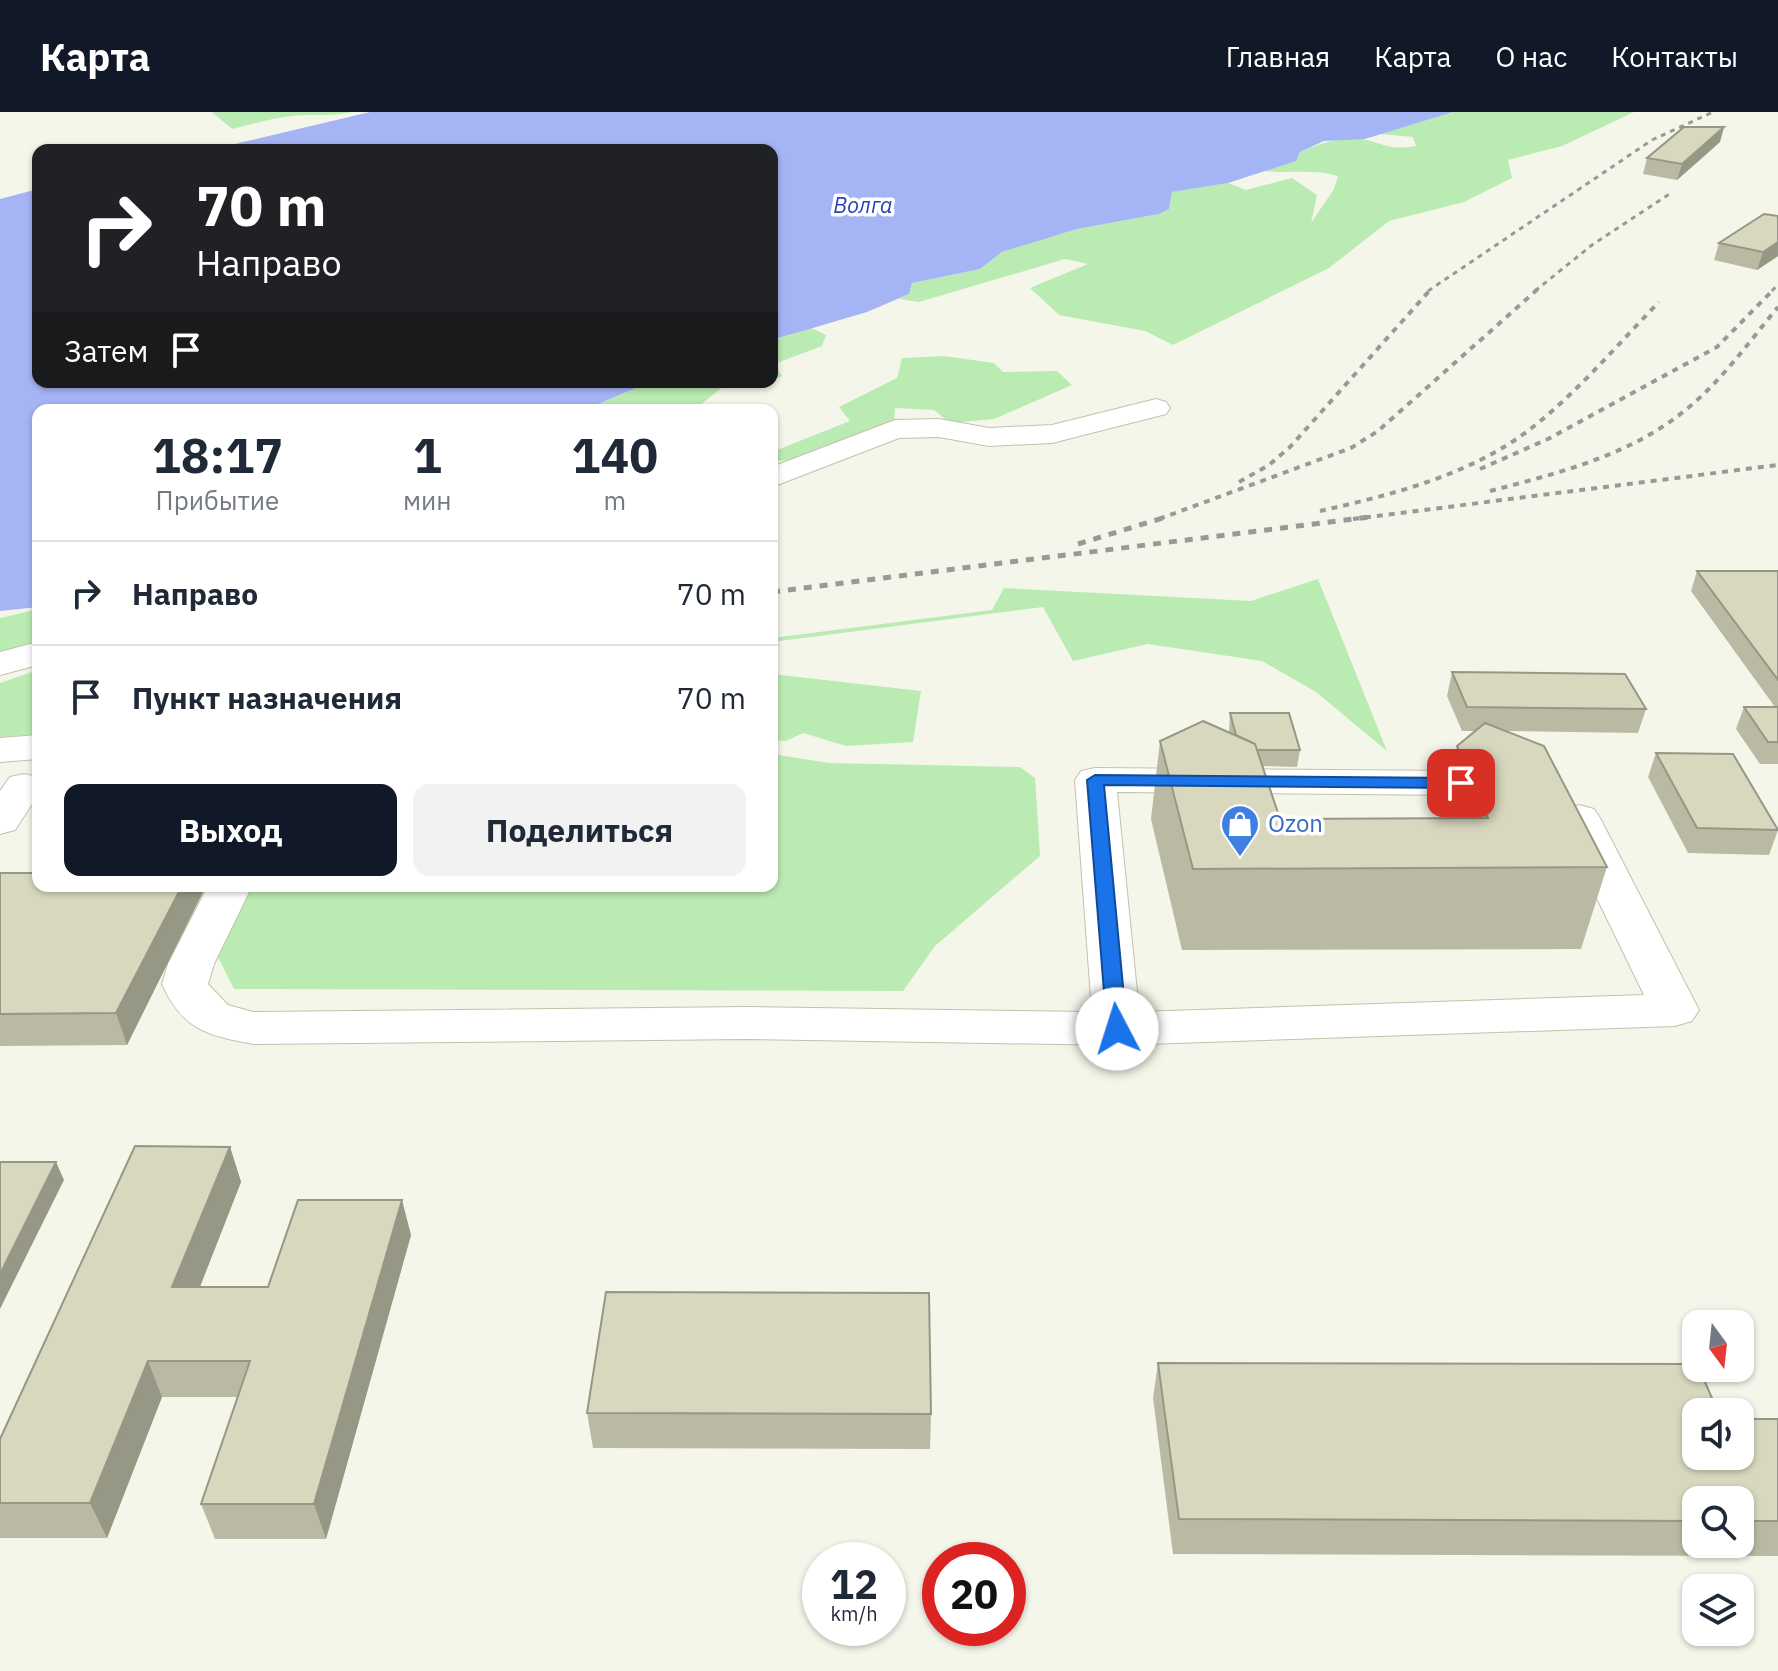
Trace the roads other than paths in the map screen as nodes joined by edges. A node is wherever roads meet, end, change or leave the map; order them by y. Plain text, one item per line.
1 (1156, 408) dead end
2 (778, 476) edge
3 (32, 655) edge
4 (0, 664) edge
5 (32, 747) edge
6 (0, 750) edge
7 (24, 786) dead end
8 (0, 821) edge
9 (227, 892) edge
10 (1117, 1029) junction

1 - 2 lane
3 - 4 lane
5 - 6 lane
7 - 8 lane
9 - 10 lane
10 - 10 lane

